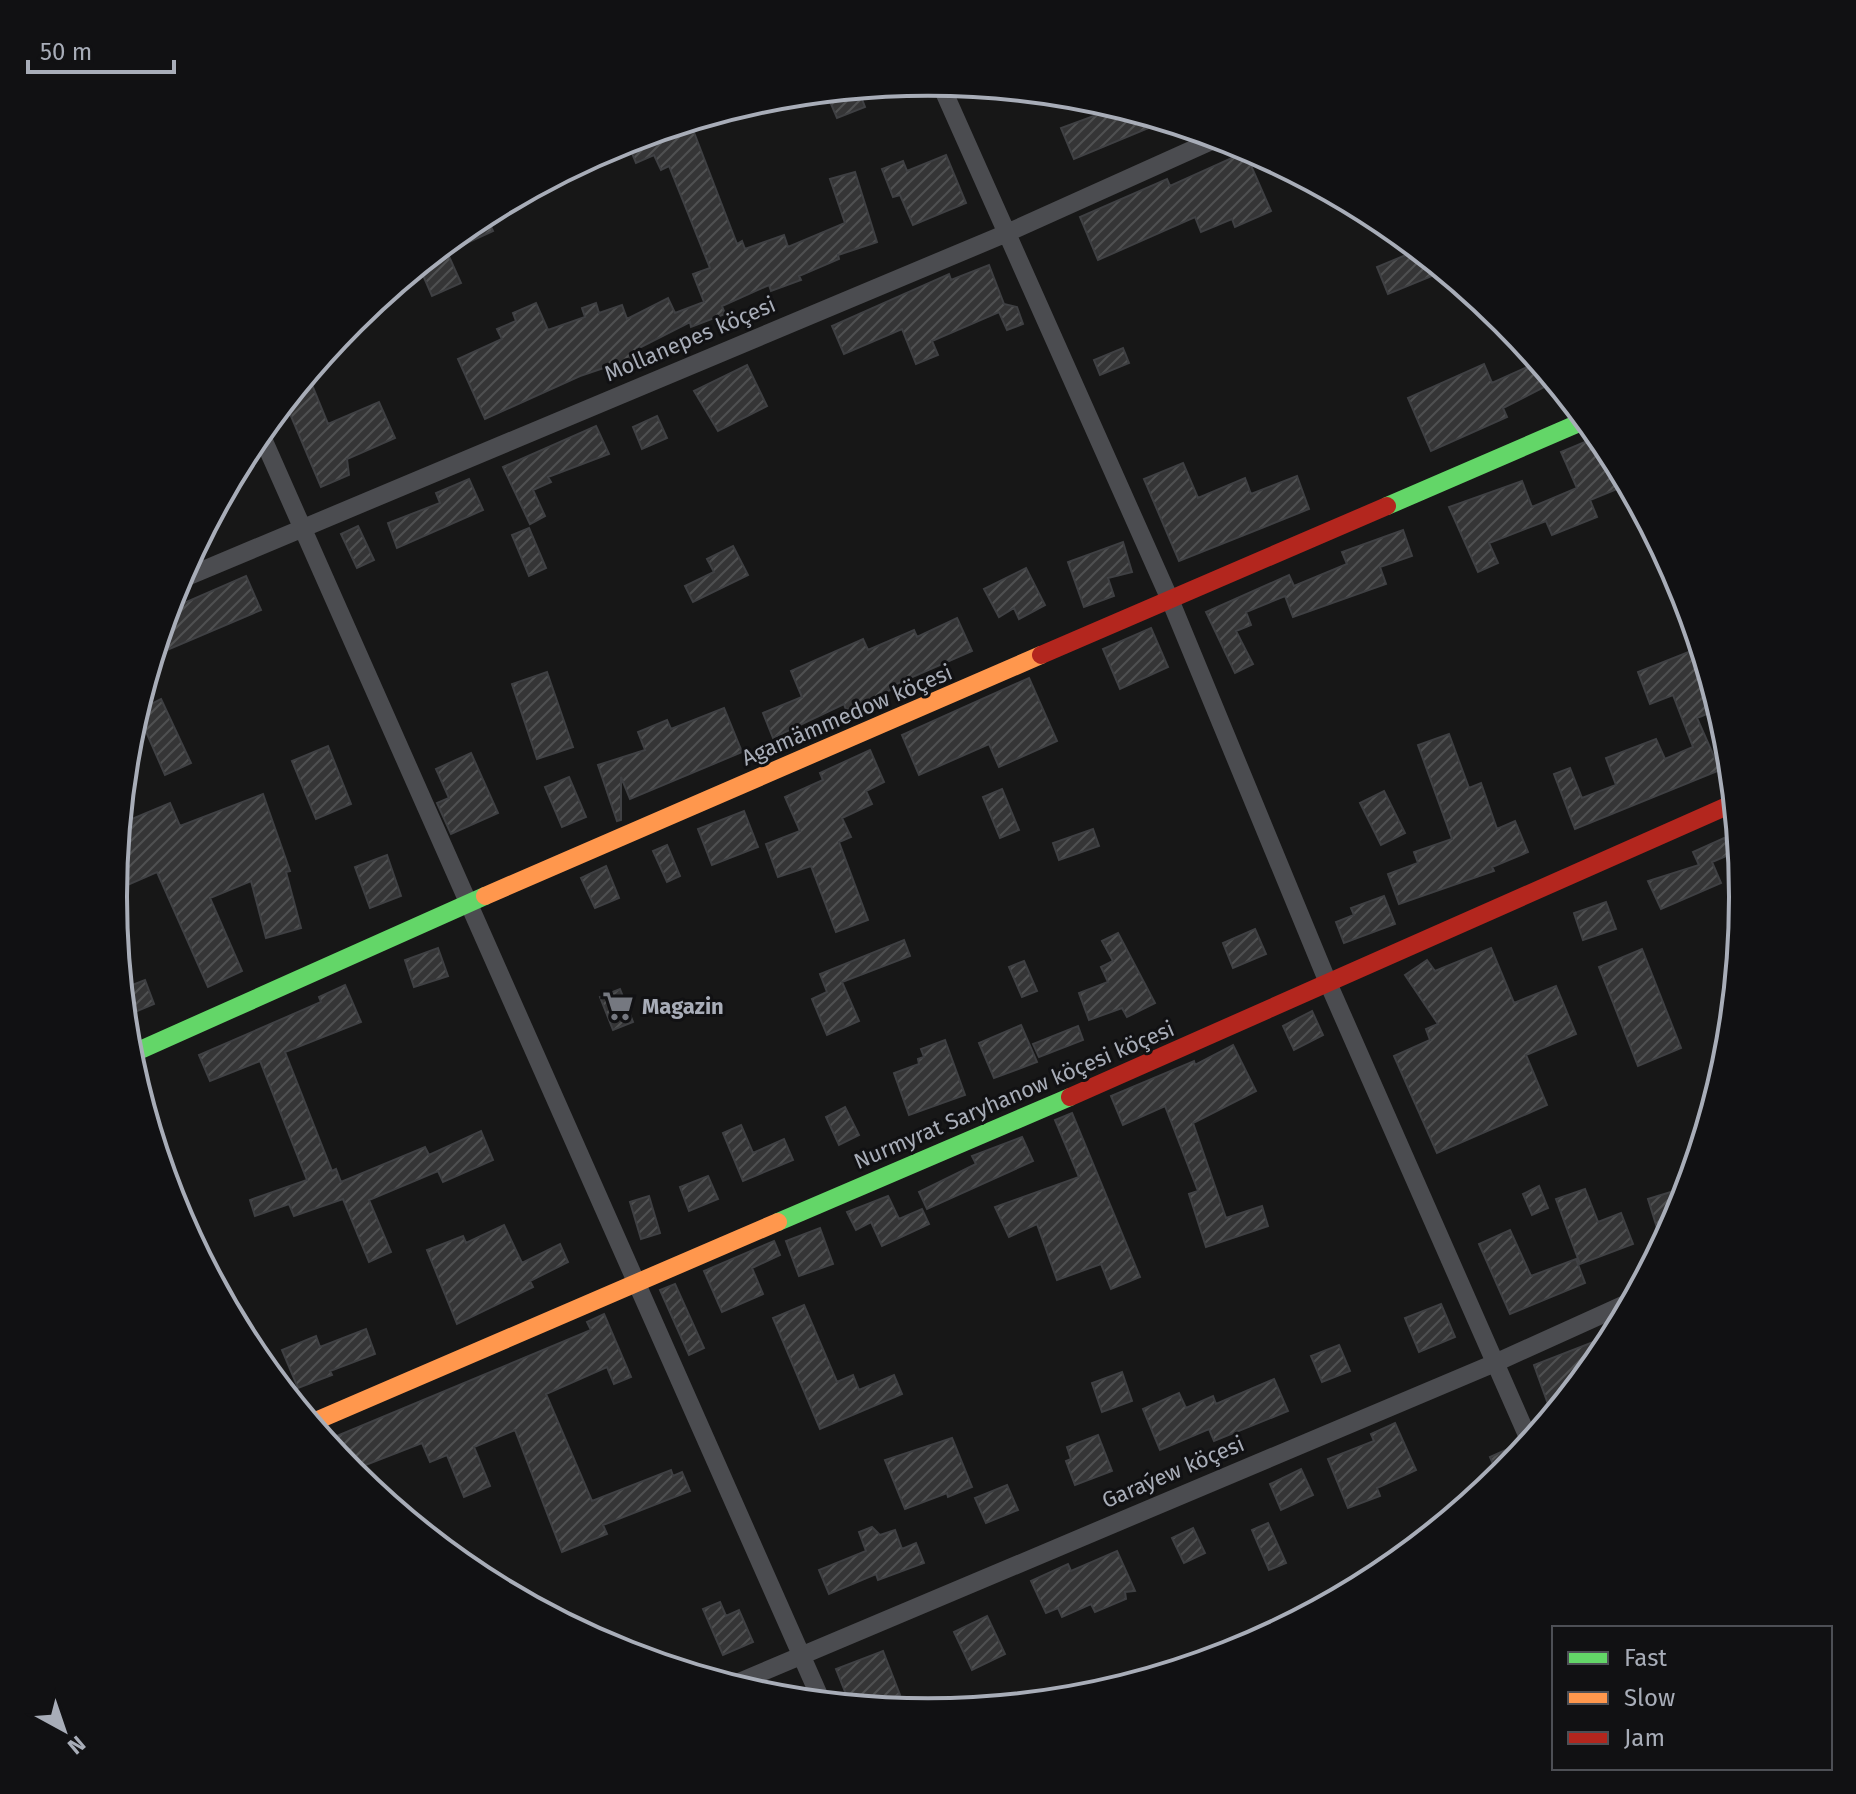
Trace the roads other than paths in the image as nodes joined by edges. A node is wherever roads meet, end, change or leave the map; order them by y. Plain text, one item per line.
1 (946, 97) edge
2 (1202, 145) edge
3 (1007, 233) junction
4 (1575, 425) edge
5 (266, 446) edge
6 (302, 528) junction
7 (196, 573) edge
8 (1171, 602) junction
9 (1723, 808) edge
10 (466, 904) junction
11 (1329, 985) junction
12 (141, 1049) edge
13 (639, 1283) junction
14 (1615, 1309) edge
15 (1495, 1363) junction
16 (321, 1419) edge
17 (1525, 1430) edge
18 (801, 1655) junction
19 (749, 1678) edge
20 (817, 1690) edge

1 - 3 street
2 - 3 street, Mollanepes köçesi
3 - 6 street, Mollanepes köçesi
3 - 8 street
4 - 8 street, Agamämmedow köçesi
5 - 6 street
6 - 7 street, Mollanepes köçesi
6 - 10 street
8 - 10 street, Agamämmedow köçesi
8 - 11 street
9 - 11 street, Nurmyrat Saryhanow köçesi köçesi
10 - 12 street, Agamämmedow köçesi
10 - 13 street
11 - 13 street, Nurmyrat Saryhanow köçesi köçesi
11 - 15 street
13 - 16 street, Nurmyrat Saryhanow köçesi köçesi
13 - 18 street
14 - 15 street, Garaýew köçesi
15 - 17 street
15 - 18 street, Garaýew köçesi
18 - 19 street, Garaýew köçesi
18 - 20 street

